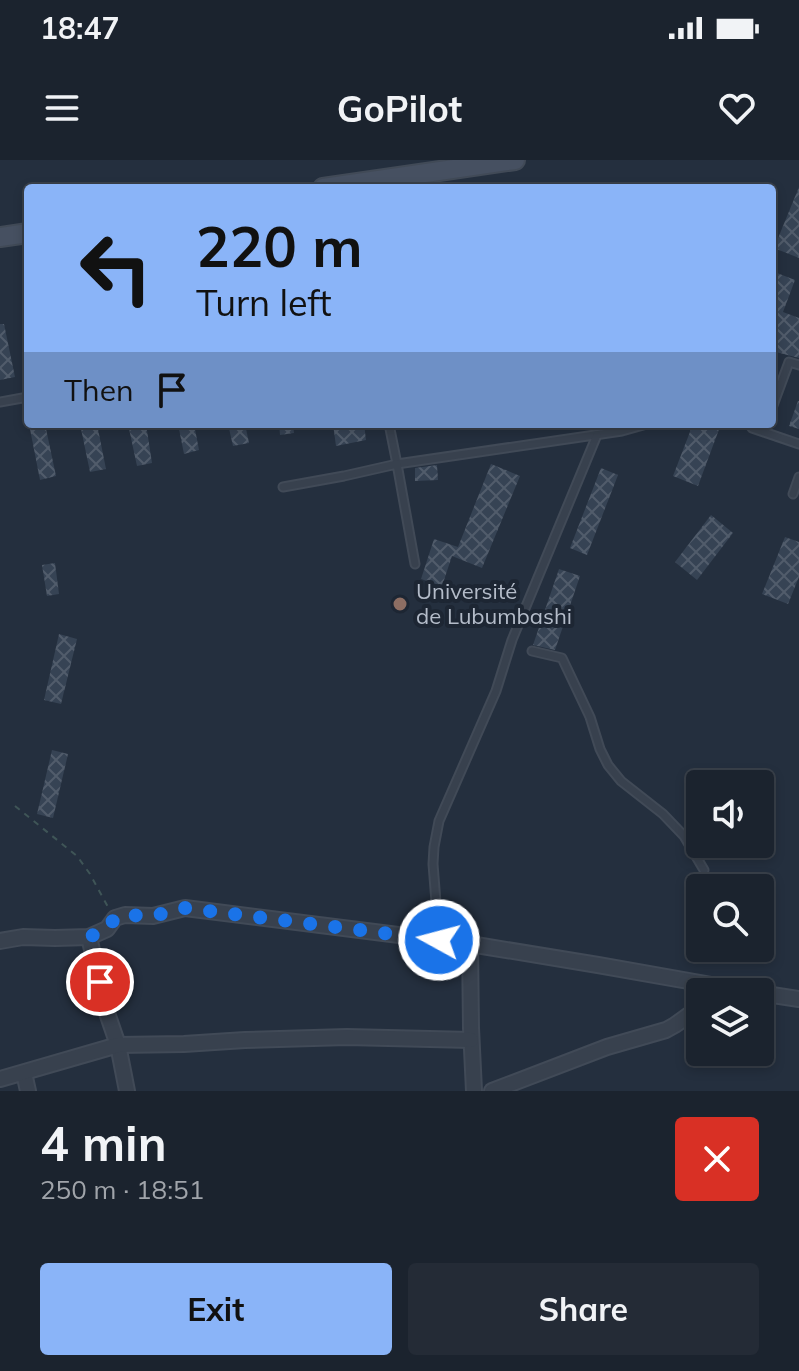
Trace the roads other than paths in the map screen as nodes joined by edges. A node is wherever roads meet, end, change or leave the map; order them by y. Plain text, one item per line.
1 (515, 160) edge
2 (436, 166) edge
3 (349, 184) edge
4 (24, 234) edge
5 (0, 237) edge
6 (799, 365) edge
7 (776, 397) edge
8 (24, 398) edge
9 (0, 402) edge
10 (390, 428) edge
11 (629, 428) edge
12 (752, 428) edge
13 (597, 435) junction
14 (799, 444) edge
15 (397, 464) junction
16 (799, 477) edge
17 (283, 487) dead end
18 (793, 494) dead end
19 (415, 564) dead end
20 (532, 651) dead end
21 (704, 870) dead end
22 (89, 937) junction
23 (439, 940) junction
24 (0, 941) edge
25 (470, 944) junction
26 (686, 983) edge
27 (774, 995) edge
28 (799, 999) edge
29 (686, 1017) edge
30 (471, 1040) junction
31 (118, 1045) junction
32 (24, 1073) junction
33 (0, 1079) edge
34 (28, 1091) edge
35 (127, 1091) edge
36 (474, 1091) edge
37 (492, 1091) edge

1 - 2 main road
2 - 3 main road
4 - 5 main road
6 - 7 lane
8 - 9 lane
10 - 15 lane
11 - 13 lane
12 - 14 lane
13 - 15 lane
13 - 23 lane
15 - 17 lane
15 - 19 lane
16 - 18 lane
20 - 21 lane
22 - 23 street
22 - 24 street
22 - 31 street
23 - 25 street
25 - 26 street
25 - 30 street
27 - 28 street
29 - 37 street
30 - 31 street
30 - 36 street
31 - 32 street
31 - 35 street
32 - 33 street
32 - 34 street

